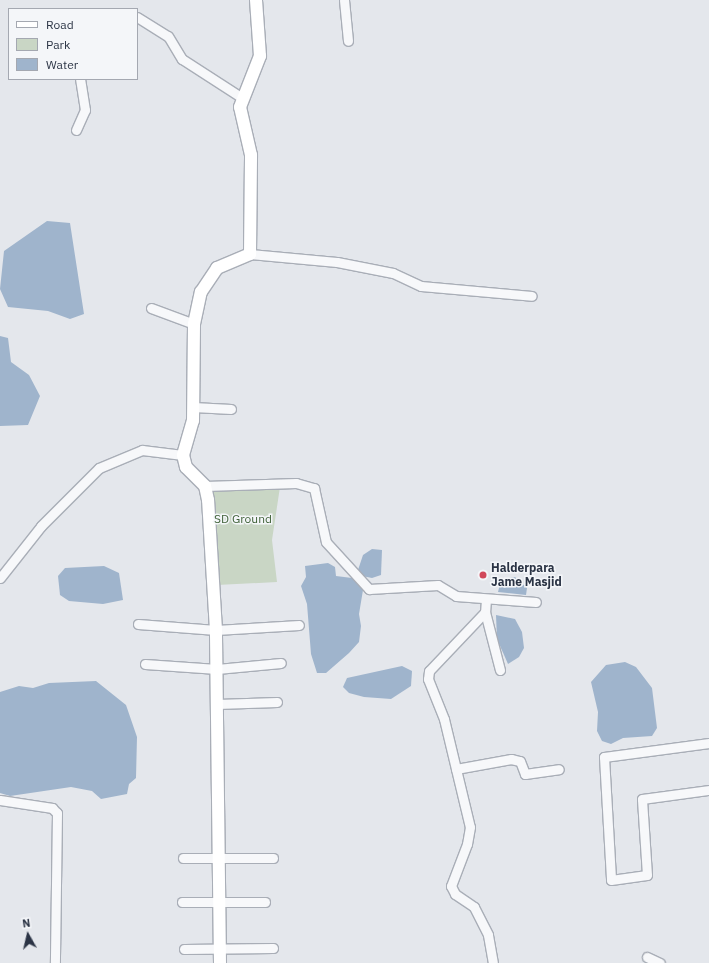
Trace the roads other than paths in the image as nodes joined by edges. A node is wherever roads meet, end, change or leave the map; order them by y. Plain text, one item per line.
1 (256, 0) edge
2 (344, 0) edge
3 (138, 18) edge
4 (348, 41) dead end
5 (80, 80) edge
6 (241, 97) junction
7 (76, 130) dead end
8 (250, 254) junction
9 (532, 296) dead end
10 (151, 308) dead end
11 (194, 324) junction
12 (193, 407) junction
13 (231, 409) dead end
14 (183, 456) junction
15 (205, 486) junction
16 (0, 578) edge
17 (486, 599) junction
18 (536, 602) dead end
19 (486, 612) junction
20 (138, 624) dead end
21 (299, 625) dead end
22 (216, 630) junction
23 (281, 663) dead end
24 (145, 664) dead end
25 (217, 669) junction
26 (500, 670) dead end
27 (277, 702) dead end
28 (217, 704) junction
29 (709, 743) edge
30 (456, 769) junction
31 (559, 769) dead end
32 (709, 790) edge
33 (0, 800) edge
34 (183, 858) dead end
35 (273, 858) dead end
36 (220, 859) junction
37 (182, 902) dead end
38 (220, 902) junction
39 (265, 902) dead end
40 (273, 948) dead end
41 (184, 949) dead end
42 (220, 949) junction
43 (647, 957) dead end
44 (55, 963) edge
45 (220, 963) edge
46 (493, 963) edge
47 (660, 963) edge

1 - 6 street
2 - 4 street
3 - 6 street
5 - 7 street
6 - 8 street
8 - 9 street
8 - 11 street
10 - 11 street
11 - 12 street
12 - 13 street
12 - 14 street
14 - 15 street
14 - 16 street
15 - 17 street
15 - 22 street
17 - 18 street
17 - 19 street
19 - 26 street
19 - 30 street
20 - 22 street
21 - 22 street
22 - 25 street
23 - 25 street
24 - 25 street
25 - 28 street
27 - 28 street
28 - 36 street
29 - 32 street
30 - 31 street
30 - 46 street
33 - 44 street
34 - 36 street
35 - 36 street
36 - 38 street
37 - 38 street
38 - 39 street
38 - 42 street
40 - 42 street
41 - 42 street
42 - 45 street
43 - 47 street

